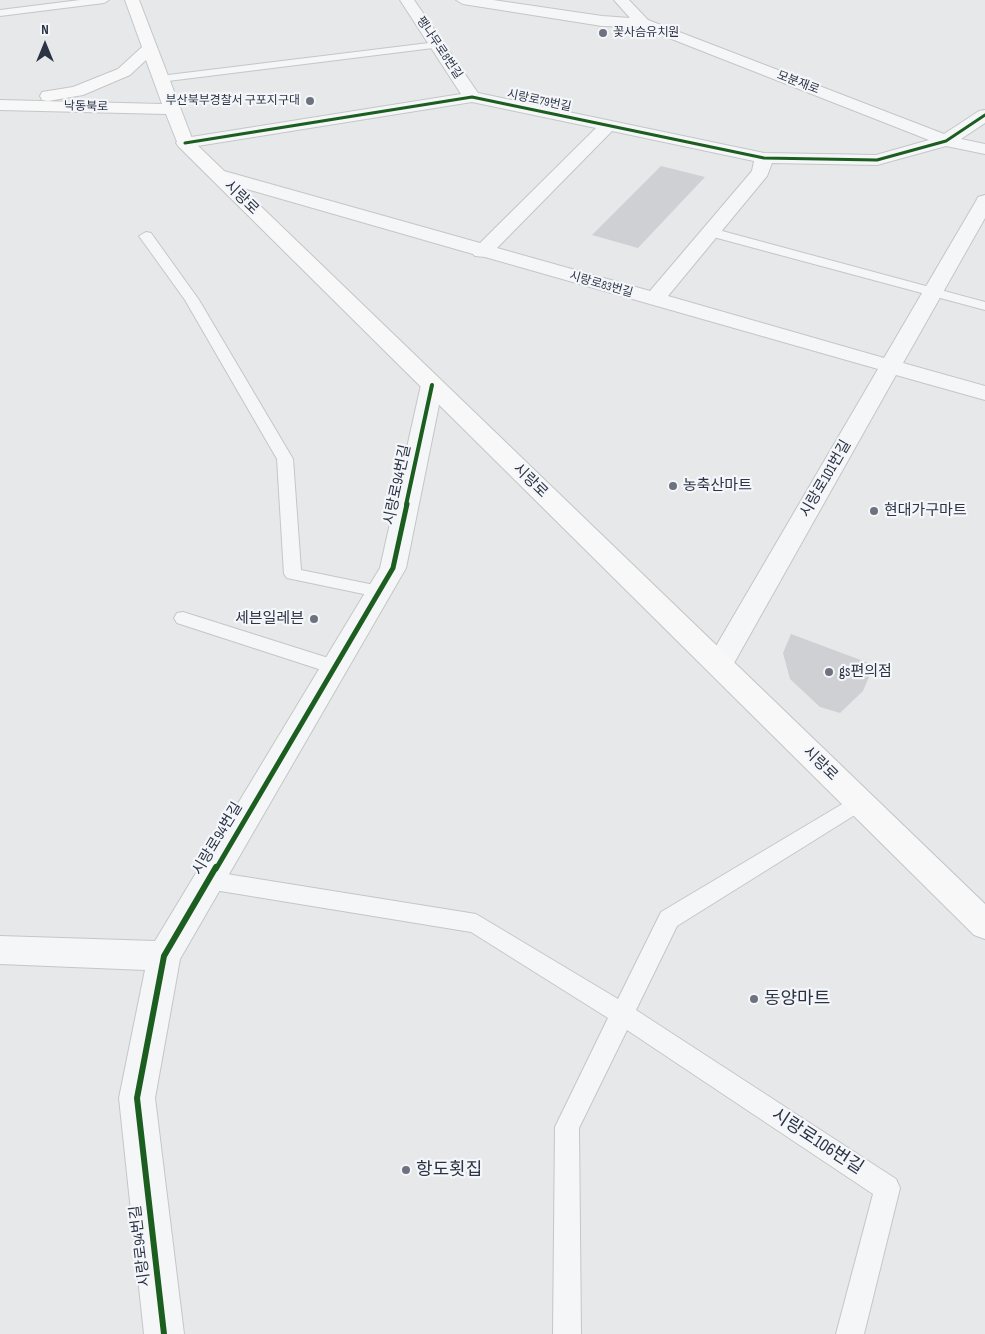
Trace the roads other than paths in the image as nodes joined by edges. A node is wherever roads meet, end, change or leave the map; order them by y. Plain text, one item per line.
1 (104, 0) edge
2 (132, 0) edge
3 (407, 0) edge
4 (463, 0) edge
5 (621, 0) edge
6 (0, 13) edge
7 (643, 23) junction
8 (437, 45) junction
9 (149, 49) junction
10 (160, 79) junction
11 (472, 97) junction
12 (0, 104) edge
13 (172, 109) junction
14 (985, 115) edge
15 (607, 127) junction
16 (946, 140) junction
17 (185, 142) junction
18 (985, 150) edge
19 (764, 158) junction
20 (218, 175) junction
21 (985, 201) edge
22 (710, 232) junction
23 (146, 236) dead end
24 (482, 252) junction
25 (933, 292) junction
26 (654, 300) junction
27 (985, 306) edge
28 (890, 366) junction
29 (432, 384) junction
30 (985, 393) edge
31 (378, 591) junction
32 (182, 618) dead end
33 (719, 665) junction
34 (334, 667) junction
35 (859, 802) junction
36 (208, 880) junction
37 (985, 925) edge
38 (0, 950) edge
39 (164, 956) junction
40 (622, 1014) junction
41 (164, 1334) edge
42 (567, 1334) edge
43 (850, 1334) edge

1 - 6 lane
2 - 9 main road, 시랑로
3 - 8 street, 팽나무로8번길
4 - 7 street
5 - 7 street, 모분재로
7 - 16 street, 모분재로
8 - 10 lane
8 - 11 street, 팽나무로8번길
9 - 10 main road, 시랑로
9 - 12 main road
10 - 13 main road, 시랑로
11 - 15 street, 시랑로79번길
11 - 17 street, 시랑로79번길
12 - 13 main road, 낙동북로
13 - 17 main road, 시랑로
14 - 16 street
15 - 19 street, 시랑로79번길
15 - 24 street
16 - 18 street, 모분재로
16 - 19 street, 시랑로79번길
17 - 20 main road, 시랑로
19 - 22 street
20 - 24 street, 시랑로83번길
20 - 29 main road, 시랑로
21 - 25 street, 시랑로101번길
22 - 25 lane
22 - 26 street
23 - 31 lane
24 - 26 street, 시랑로83번길
25 - 27 lane
25 - 28 street, 시랑로101번길
26 - 28 street, 시랑로83번길
28 - 30 street, 시랑로83번길
28 - 33 street, 시랑로101번길
29 - 31 street, 시랑로94번길
29 - 33 main road, 시랑로
31 - 34 street, 시랑로94번길
32 - 34 lane
33 - 35 main road, 시랑로
34 - 36 street, 시랑로94번길
35 - 37 main road, 시랑로
35 - 40 lane
36 - 39 street, 시랑로94번길
36 - 40 lane
38 - 39 street
39 - 41 street, 시랑로94번길
40 - 42 lane
40 - 43 lane, 시랑로106번길

